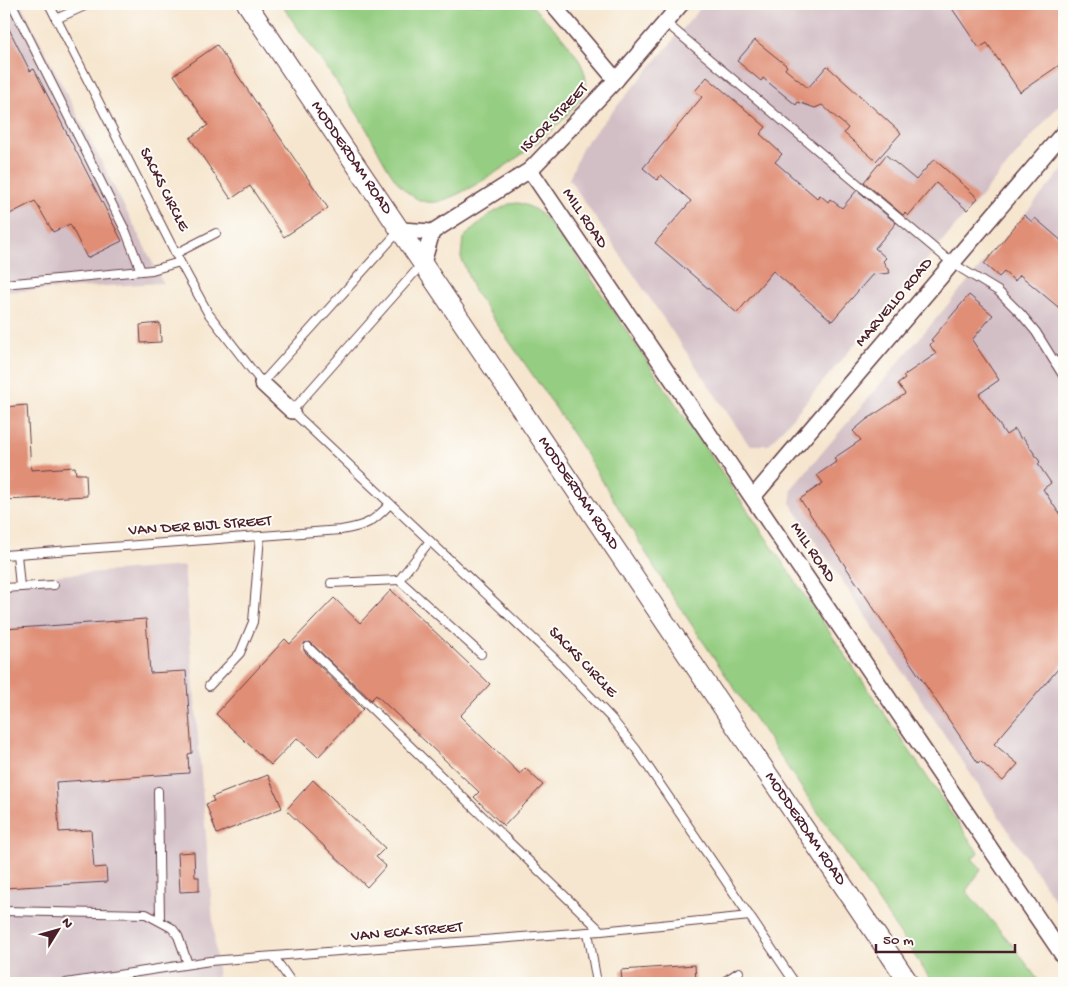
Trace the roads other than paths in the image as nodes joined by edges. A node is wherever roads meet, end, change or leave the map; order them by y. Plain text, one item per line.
1 (12, 4) edge
2 (49, 4) edge
3 (89, 4) edge
4 (247, 4) edge
5 (552, 4) edge
6 (681, 4) edge
7 (56, 19) junction
8 (665, 22) junction
9 (616, 80) junction
10 (1064, 132) edge
11 (530, 170) junction
12 (401, 230) junction
13 (432, 232) junction
14 (216, 233) dead end
15 (176, 254) junction
16 (180, 262) junction
17 (423, 263) junction
18 (952, 263) junction
19 (141, 271) junction
20 (4, 284) edge
21 (1064, 356) edge
22 (1056, 364) junction
23 (1064, 377) edge
24 (262, 383) junction
25 (292, 411) junction
26 (753, 497) junction
27 (390, 504) junction
28 (260, 536) junction
29 (430, 541) junction
30 (17, 554) junction
31 (4, 555) edge
32 (398, 580) junction
33 (331, 583) dead end
34 (54, 585) dead end
35 (20, 587) junction
36 (4, 588) edge
37 (308, 647) dead end
38 (481, 654) dead end
39 (209, 686) dead end
40 (158, 791) dead end
41 (4, 910) edge
42 (750, 916) junction
43 (160, 920) junction
44 (600, 931) junction
45 (588, 932) junction
46 (274, 957) junction
47 (1064, 957) edge
48 (188, 964) junction
49 (739, 972) dead end
50 (66, 983) edge
51 (292, 983) edge
52 (597, 983) edge
53 (722, 983) edge
54 (795, 983) edge
55 (909, 983) edge

1 - 19 lane
2 - 7 lane, SACKS CIRCLE
3 - 7 lane
4 - 12 street, MODDERDAM ROAD
5 - 9 street
6 - 8 street, ISCOR STREET
7 - 15 lane, SACKS CIRCLE
8 - 9 street, ISCOR STREET
8 - 18 lane
9 - 11 street, ISCOR STREET
10 - 18 street, MARVELLO ROAD
11 - 13 street, ISCOR STREET
11 - 26 street, MILL ROAD
12 - 13 street
12 - 17 street, MODDERDAM ROAD
12 - 24 lane
13 - 17 street
14 - 15 lane
15 - 16 lane, SACKS CIRCLE
16 - 19 lane
16 - 24 lane, SACKS CIRCLE
17 - 25 lane
17 - 55 street, MODDERDAM ROAD
18 - 22 lane
18 - 26 street, MARVELLO ROAD
19 - 20 lane
21 - 22 lane
22 - 23 lane
24 - 25 street, SACKS CIRCLE
25 - 27 lane, SACKS CIRCLE
26 - 47 street, MILL ROAD
27 - 28 lane, VAN DER BIJL STREET
27 - 29 lane, SACKS CIRCLE
28 - 30 lane, VAN DER BIJL STREET
28 - 39 lane
29 - 32 lane
29 - 42 lane, SACKS CIRCLE
30 - 31 lane, VAN DER BIJL STREET
30 - 35 lane
32 - 33 lane
32 - 38 lane
34 - 35 lane
35 - 36 lane
37 - 44 lane
40 - 43 lane
41 - 43 lane
42 - 44 lane, VAN ECK STREET
42 - 54 lane, SACKS CIRCLE
43 - 48 lane
44 - 45 lane, VAN ECK STREET
45 - 46 lane, VAN ECK STREET
45 - 52 lane
46 - 48 lane, VAN ECK STREET
46 - 51 lane
48 - 50 lane, VAN ECK STREET
49 - 53 lane

